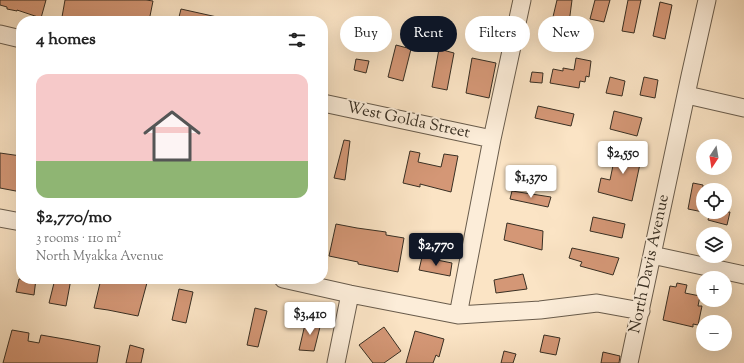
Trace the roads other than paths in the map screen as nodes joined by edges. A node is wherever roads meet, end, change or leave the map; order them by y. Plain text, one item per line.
1 (522, 0) edge
2 (708, 0) edge
3 (0, 34) edge
4 (16, 38) edge
5 (687, 95) junction
6 (328, 104) edge
7 (744, 108) edge
8 (492, 139) junction
9 (0, 218) edge
10 (16, 221) edge
11 (652, 255) junction
12 (744, 275) edge
13 (305, 284) edge
14 (350, 294) junction
15 (641, 311) junction
16 (458, 315) junction
17 (336, 363) edge
18 (629, 363) edge

1 - 8 street
2 - 5 street, North Davis Avenue
3 - 4 street
5 - 7 street
5 - 11 street, North Davis Avenue
6 - 8 street, West Golda Street
8 - 16 street
9 - 10 street
11 - 12 street
11 - 15 street, North Davis Avenue
13 - 14 street
14 - 16 street
14 - 17 street
15 - 16 street
15 - 18 street, North Davis Avenue

